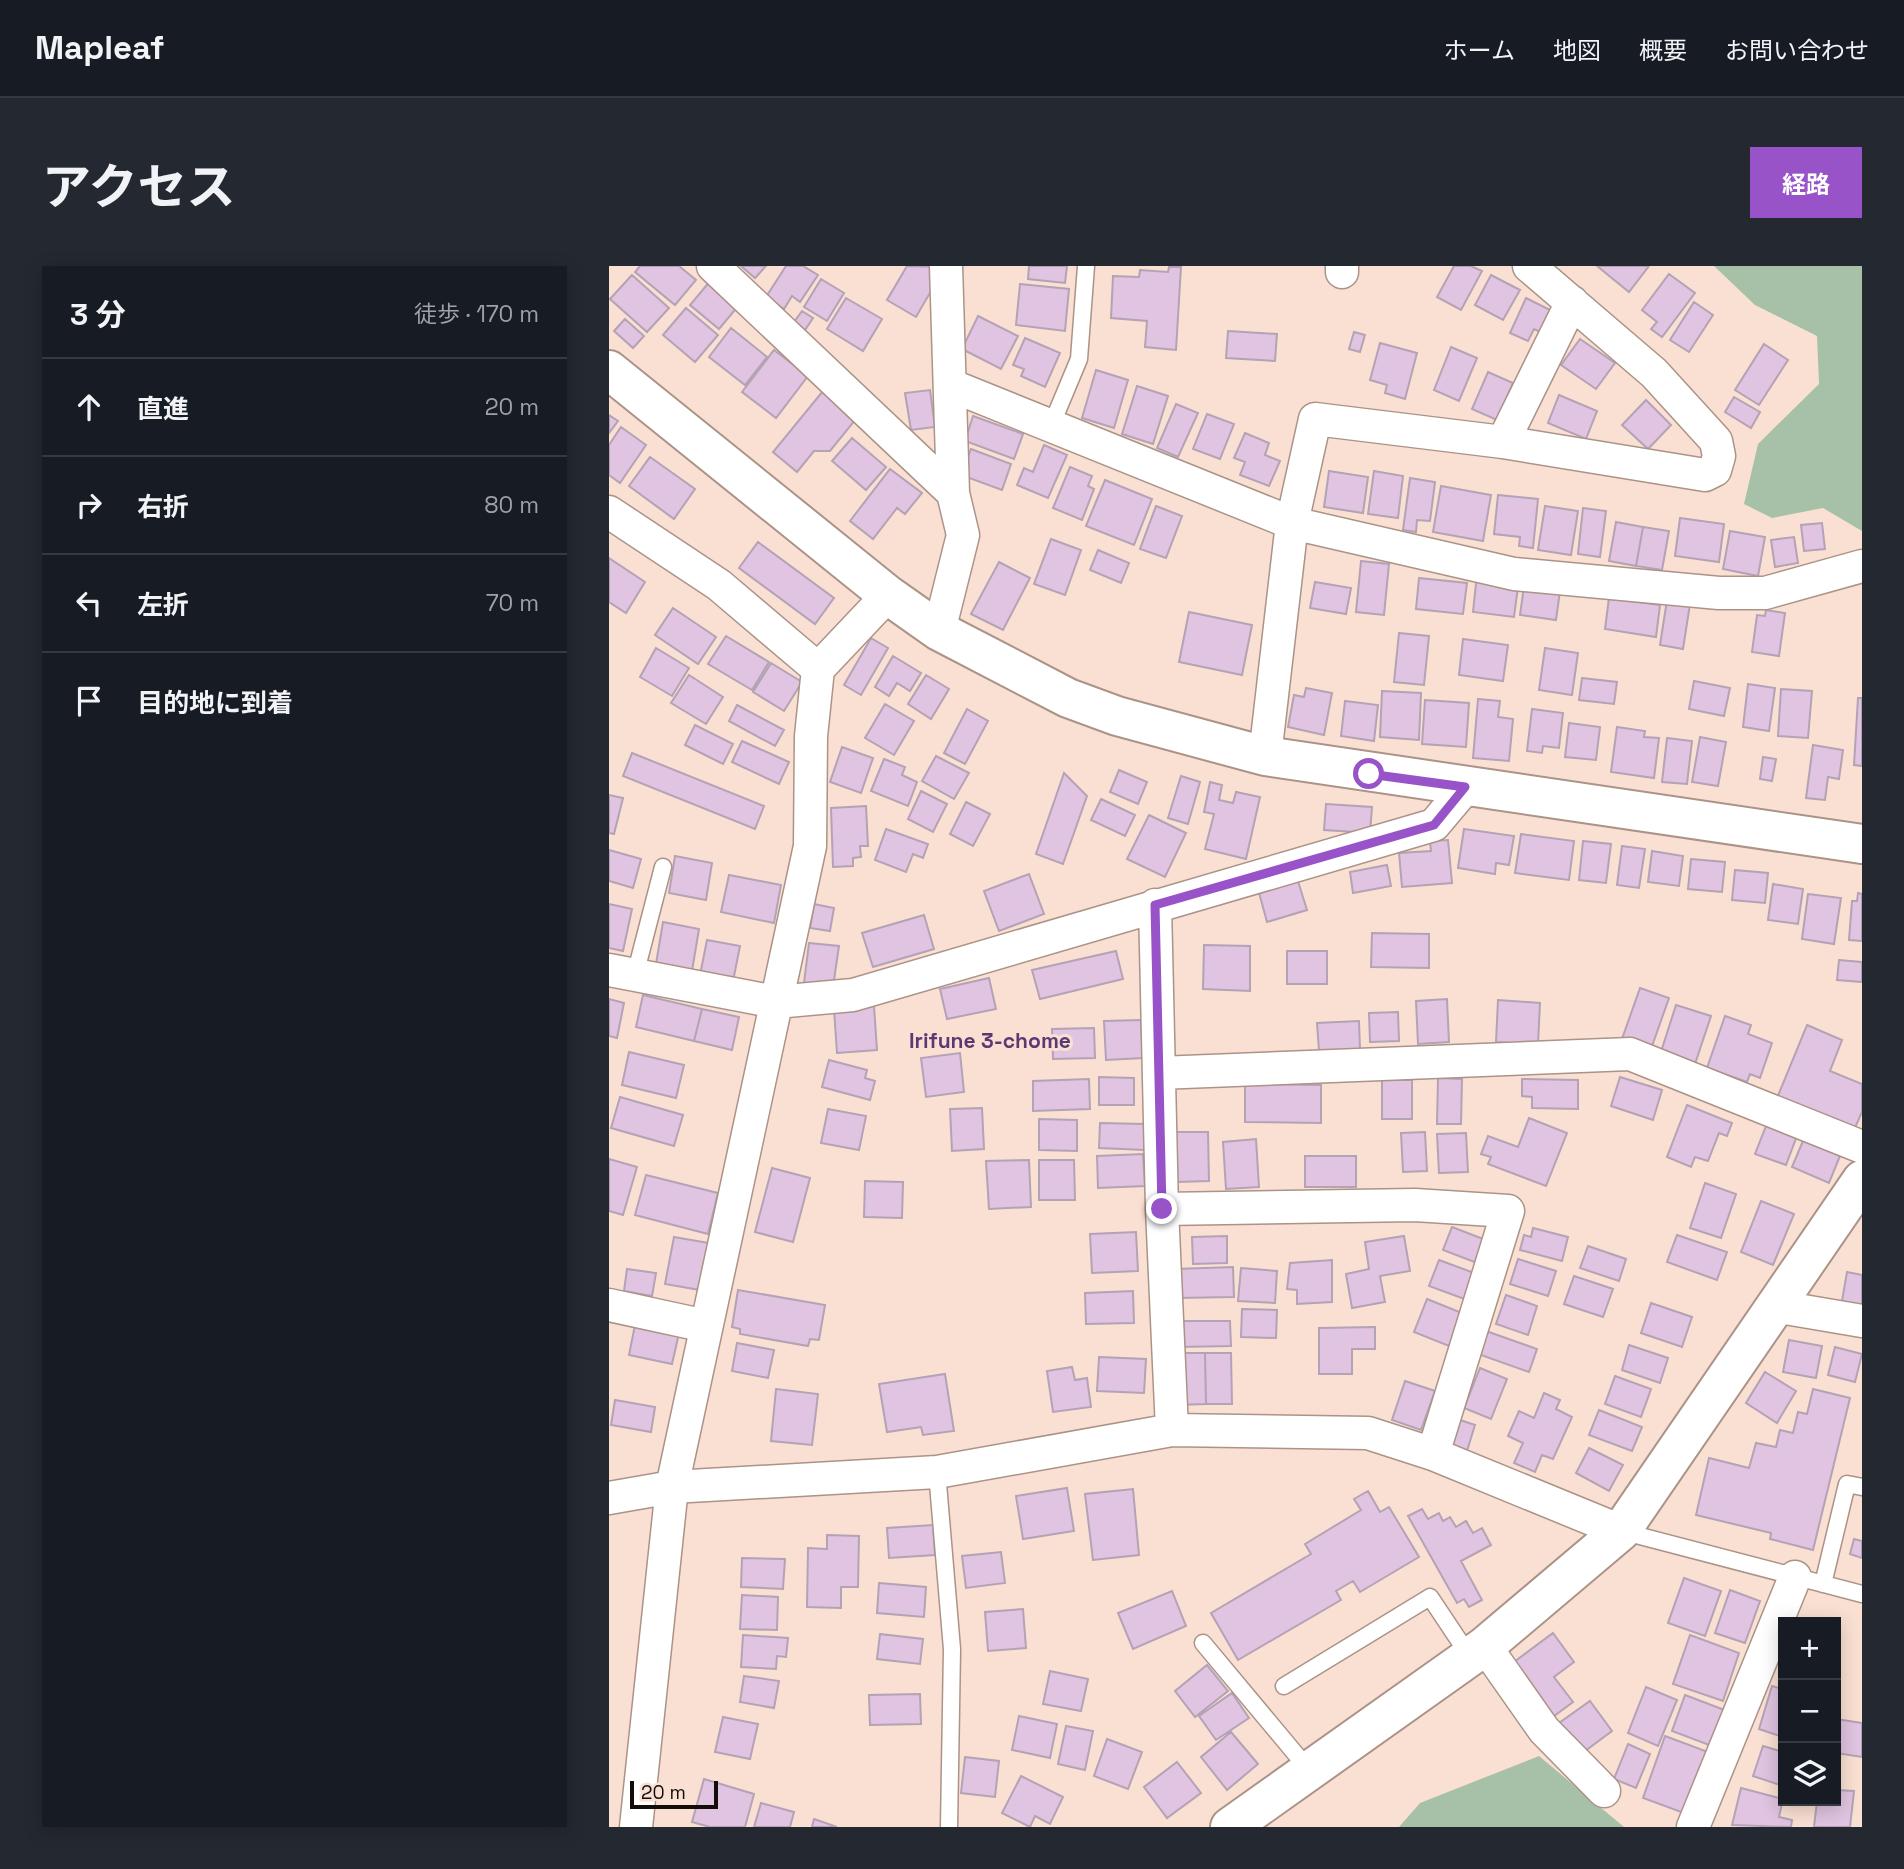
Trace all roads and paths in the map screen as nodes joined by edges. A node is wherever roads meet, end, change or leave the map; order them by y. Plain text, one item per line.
1 (713, 266) edge
2 (946, 266) edge
3 (1086, 266) edge
4 (1529, 266) edge
5 (1572, 302) junction
6 (609, 370) edge
7 (950, 386) junction
8 (1051, 426) junction
9 (1503, 442) junction
10 (953, 493) junction
11 (609, 512) edge
12 (1292, 523) junction
13 (1862, 566) edge
14 (888, 595) junction
15 (939, 631) junction
16 (818, 669) junction
17 (1265, 756) junction
18 (1465, 787) junction
19 (1862, 844) edge
20 (663, 867) dead end
21 (1155, 905) junction
22 (622, 973) edge
23 (776, 1002) junction
24 (1159, 1073) junction
25 (1862, 1147) edge
26 (1858, 1192) edge
27 (1162, 1209) junction
28 (609, 1305) edge
29 (1774, 1306) junction
30 (1862, 1321) edge
31 (706, 1326) junction
32 (1172, 1430) junction
33 (1433, 1454) junction
34 (937, 1472) junction
35 (672, 1487) junction
36 (1862, 1488) edge
37 (609, 1498) edge
38 (1621, 1531) junction
39 (1809, 1580) junction
40 (1862, 1594) edge
41 (1203, 1643) dead end
42 (1478, 1652) junction
43 (1284, 1686) dead end
44 (1311, 1772) junction
45 (1604, 1791) dead end
46 (636, 1827) edge
47 (949, 1827) edge
48 (1230, 1827) edge
49 (1693, 1827) edge

1 - 10 street
2 - 7 street
3 - 8 lane
4 - 5 street
5 - 9 street
5 - 9 street
6 - 14 street
7 - 8 street
7 - 10 street
8 - 12 street
9 - 12 street
10 - 15 street
11 - 16 street
12 - 13 street
12 - 17 street
14 - 15 street
14 - 16 street
15 - 17 street
16 - 23 street
17 - 18 street
18 - 19 street
18 - 21 street
20 - 22 lane
21 - 23 street
21 - 24 street
22 - 23 street
23 - 31 street
24 - 25 street
24 - 27 street
26 - 29 street
27 - 32 street
27 - 33 street
28 - 31 street
29 - 30 street
29 - 38 street
31 - 35 street
32 - 33 street
32 - 34 street
33 - 38 street
34 - 35 street
34 - 47 lane
35 - 37 street
35 - 46 street
36 - 39 lane
38 - 39 lane
38 - 42 street
39 - 40 lane
39 - 49 street
41 - 44 lane
42 - 43 lane
42 - 44 street
42 - 45 street
44 - 48 street

